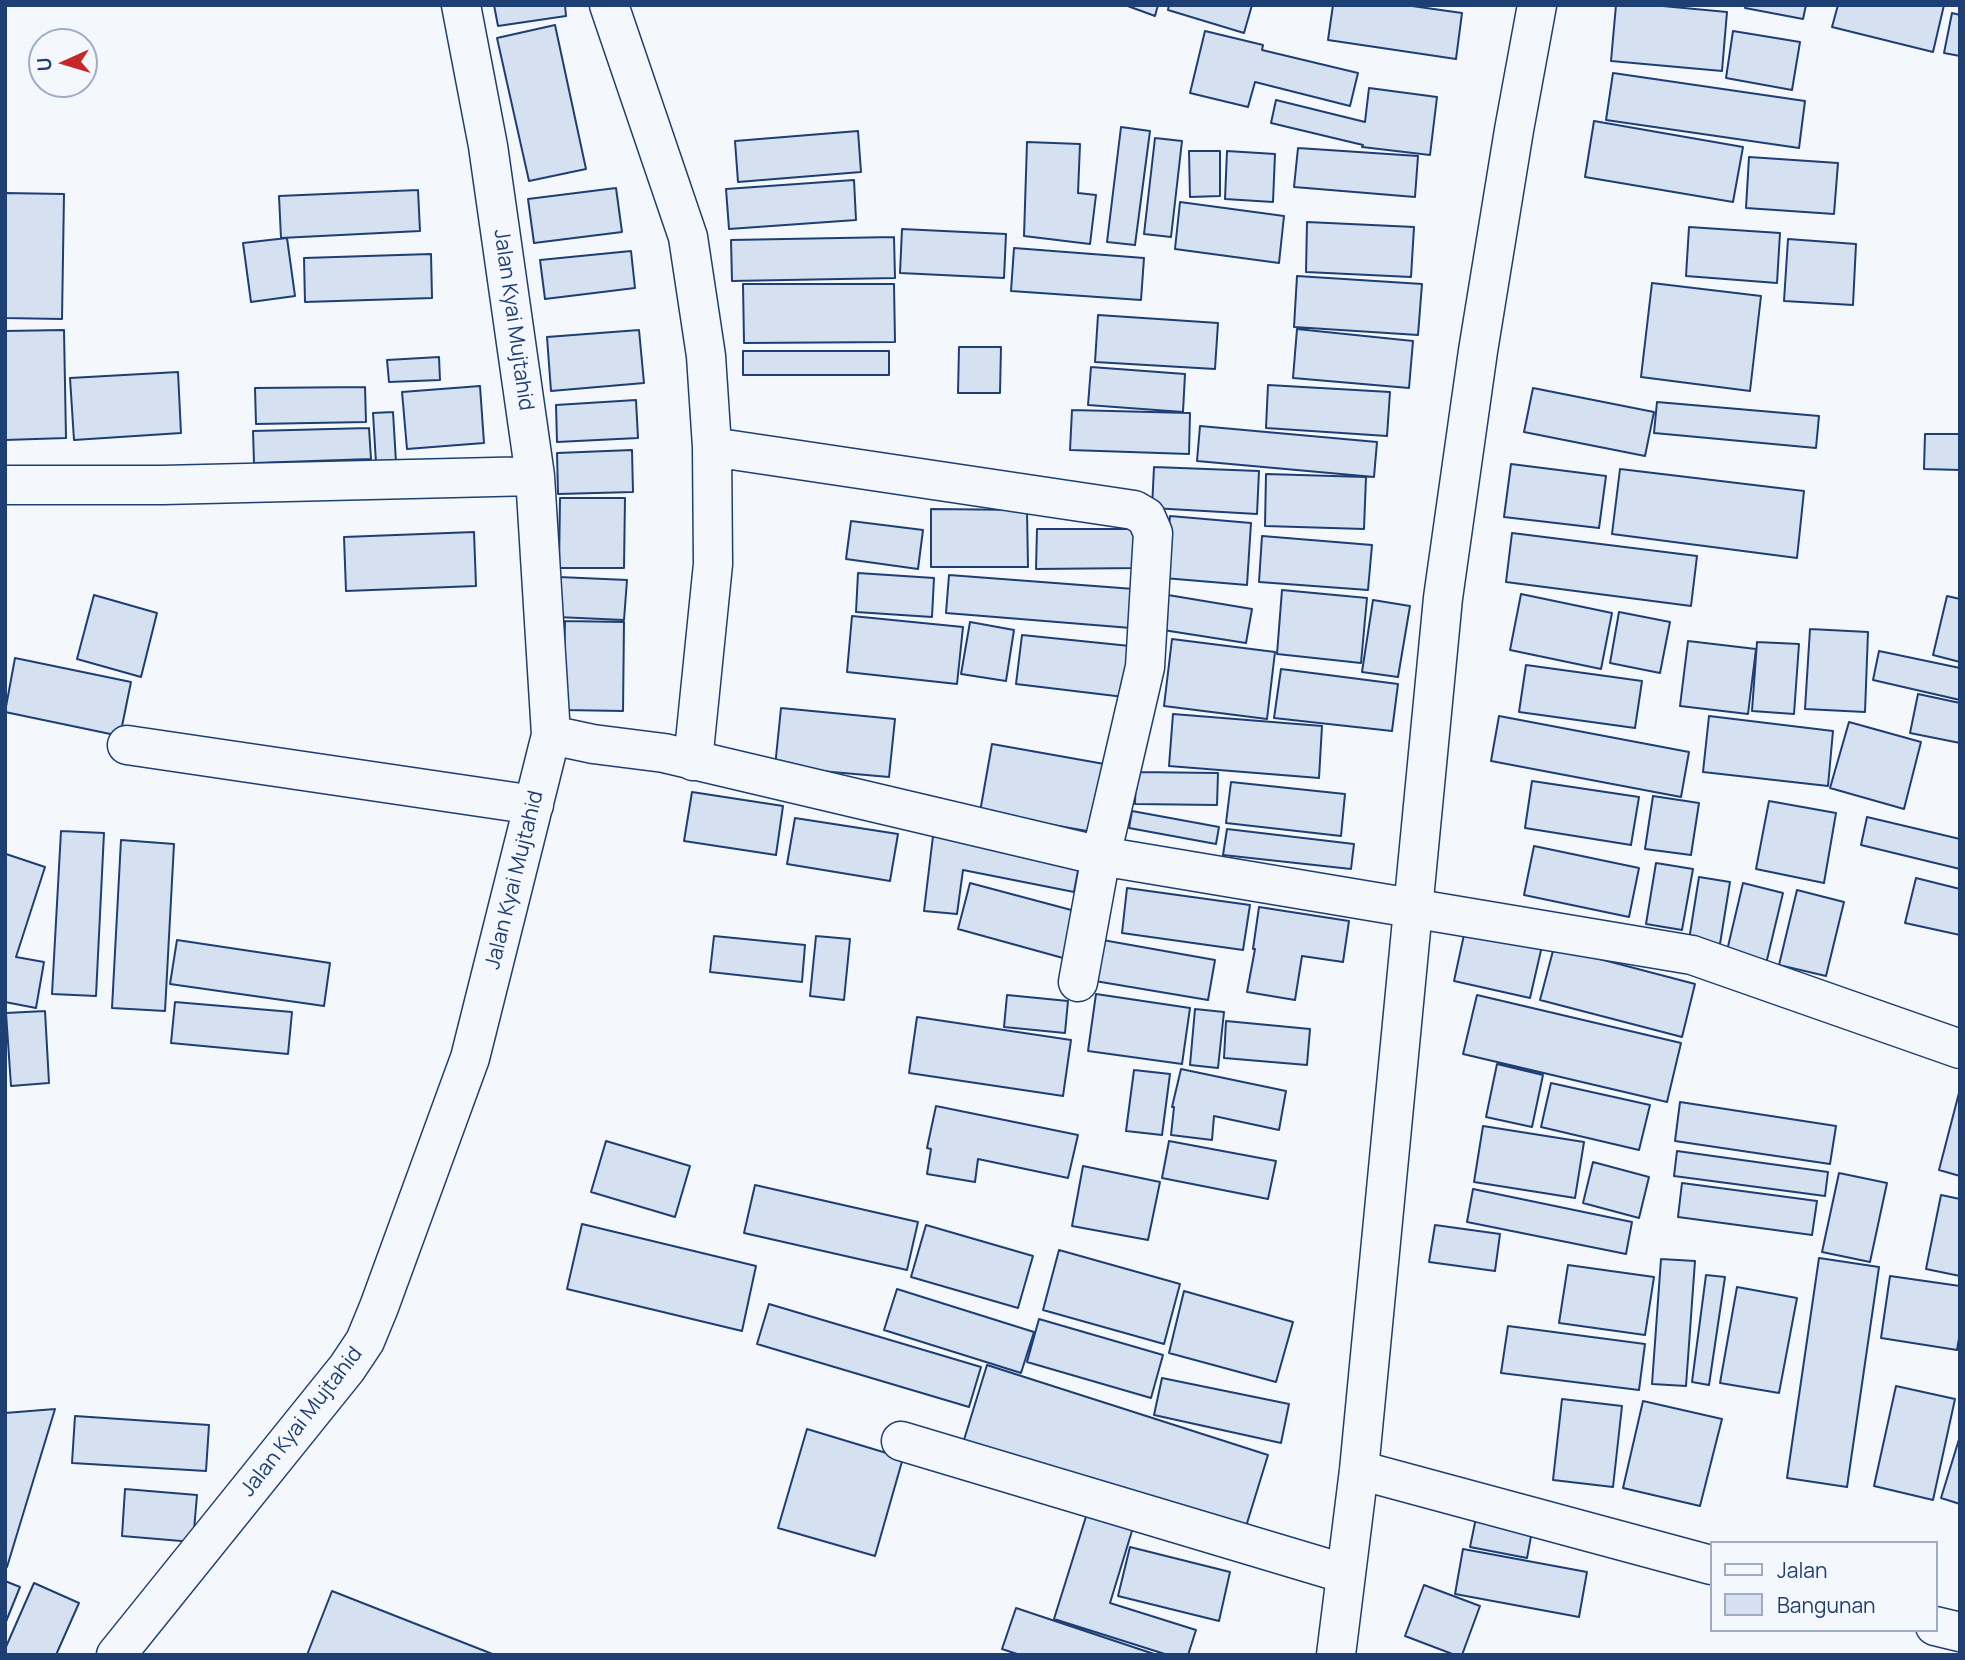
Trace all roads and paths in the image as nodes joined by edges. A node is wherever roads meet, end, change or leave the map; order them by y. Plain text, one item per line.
1 (461, 5) edge
2 (609, 5) edge
3 (1537, 5) edge
4 (712, 447) junction
5 (535, 477) junction
6 (5, 485) edge
7 (551, 735) junction
8 (127, 745) dead end
9 (678, 757) junction
10 (534, 805) junction
11 (1101, 856) junction
12 (1413, 908) junction
13 (1079, 982) dead end
14 (1960, 1049) edge
15 (901, 1441) dead end
16 (1360, 1469) junction
17 (1710, 1565) edge
18 (1346, 1574) junction
19 (1937, 1626) edge
20 (1960, 1632) edge
21 (116, 1655) edge
22 (1336, 1655) edge

1 - 5 street, Jalan Kyai Mujtahid
2 - 4 street
3 - 12 street
4 - 9 street
4 - 11 street
5 - 6 street
5 - 7 street, Jalan Kyai Mujtahid
7 - 9 street
7 - 10 street, Jalan Kyai Mujtahid
8 - 10 street
9 - 11 street
10 - 21 street, Jalan Kyai Mujtahid
11 - 12 street
11 - 13 street
12 - 14 street
12 - 16 street
15 - 18 street
16 - 17 street
16 - 18 street
18 - 22 street
19 - 20 street

